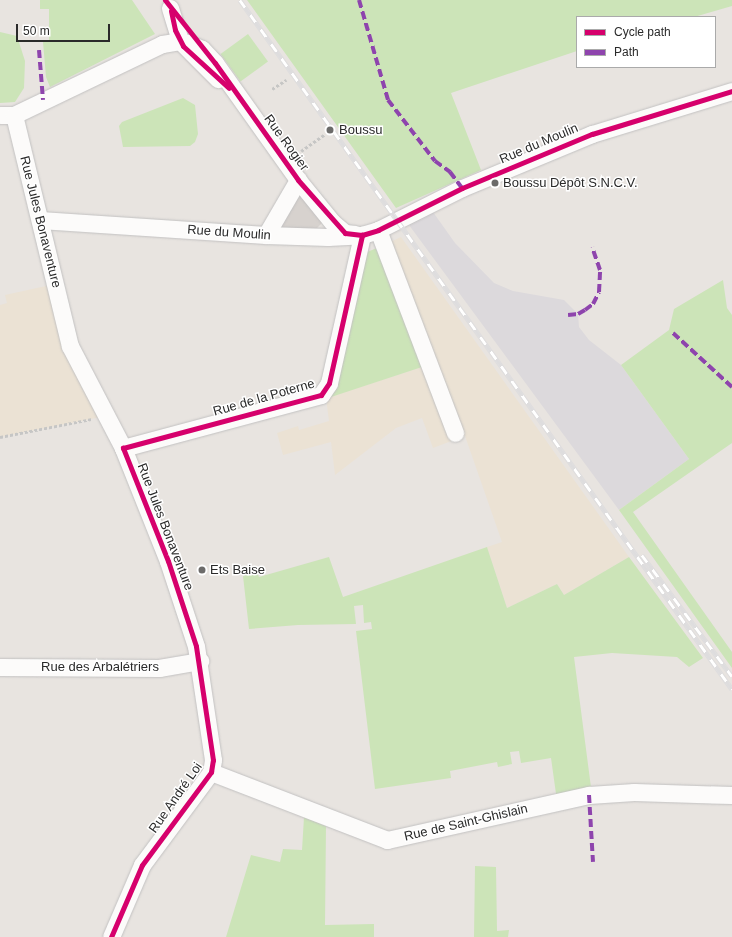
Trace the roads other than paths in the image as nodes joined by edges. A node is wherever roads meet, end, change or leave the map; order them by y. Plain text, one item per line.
1 (168, 4) edge
2 (172, 39) junction
3 (202, 49) junction
4 (732, 91) edge
5 (237, 94) junction
6 (732, 104) edge
7 (680, 107) junction
8 (7, 115) edge
9 (298, 180) junction
10 (40, 220) junction
11 (378, 230) junction
12 (266, 235) junction
13 (362, 235) junction
14 (455, 433) dead end
15 (123, 448) junction
16 (200, 661) junction
17 (0, 666) edge
18 (211, 772) junction
19 (732, 795) edge
20 (111, 937) edge

1 - 2 street
1 - 3 street, Rue Rogier
2 - 3 street
2 - 5 street
2 - 8 street
3 - 5 street, Rue Rogier
4 - 7 street, Rue du Moulin
5 - 9 street, Rue Rogier
6 - 7 street, Rue du Moulin
7 - 11 street, Rue du Moulin
8 - 10 street, Rue Jules Bonaventure
9 - 12 street
9 - 13 street, Rue Rogier
10 - 12 street, Rue du Moulin
10 - 15 street, Rue Jules Bonaventure
11 - 13 street, Rue du Moulin
11 - 14 street
12 - 13 street, Rue du Moulin
13 - 15 street, Rue de la Poterne
15 - 16 street, Rue Jules Bonaventure
16 - 17 street, Rue des Arbalétriers
16 - 18 street, Rue André Loi
18 - 19 street, Rue de Saint-Ghislain
18 - 20 street, Rue André Loi

